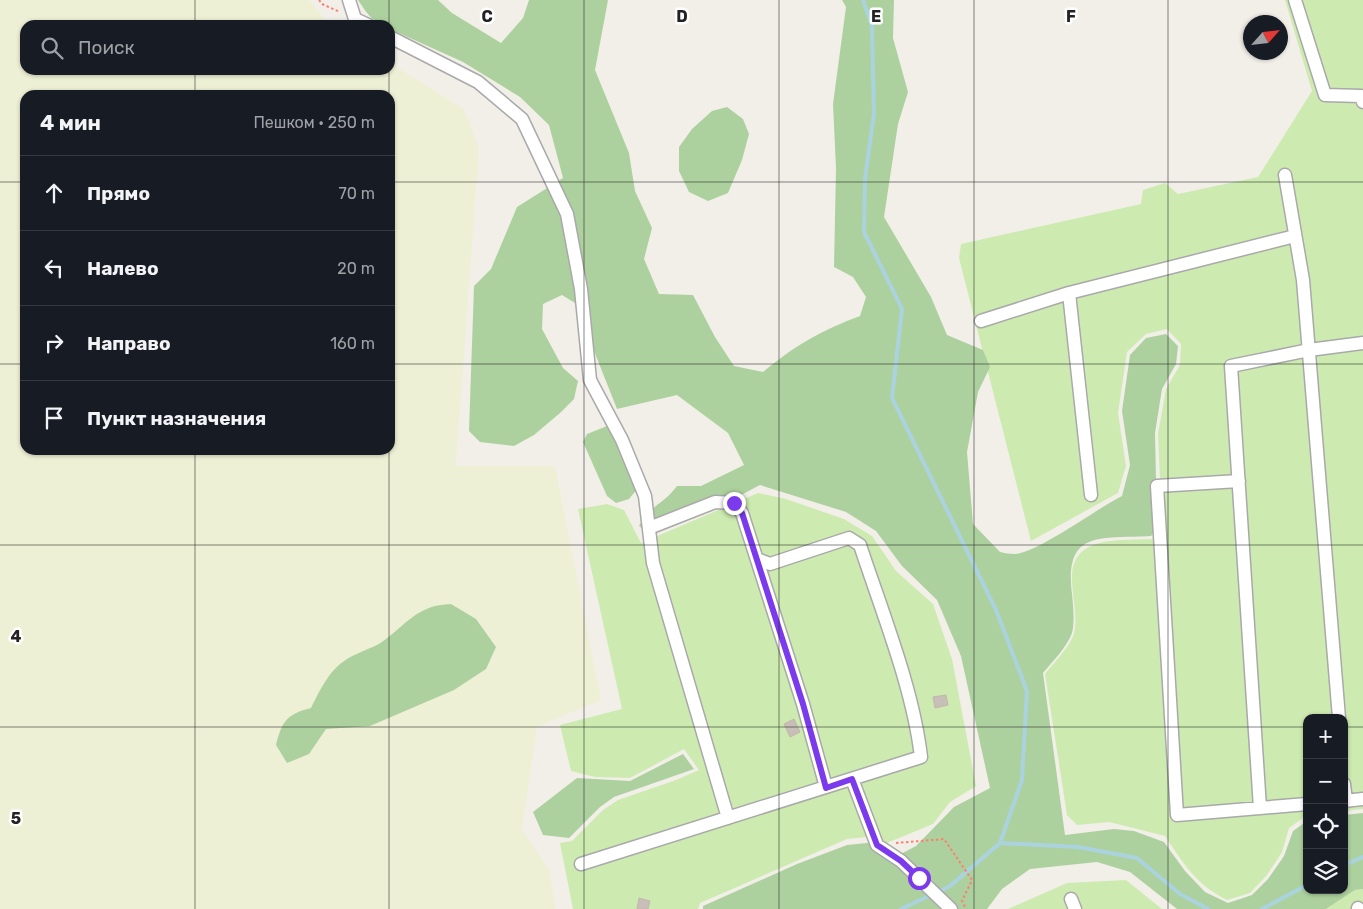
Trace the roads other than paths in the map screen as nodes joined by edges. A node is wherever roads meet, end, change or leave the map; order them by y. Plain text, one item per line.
1 (349, 0) edge
2 (1295, 0) edge
3 (358, 20) edge
4 (395, 39) edge
5 (1363, 102) edge
6 (1285, 175) dead end
7 (1295, 236) junction
8 (1069, 293) junction
9 (981, 320) dead end
10 (1363, 343) edge
11 (1309, 350) junction
12 (1238, 481) junction
13 (1091, 495) dead end
14 (649, 528) junction
15 (757, 559) junction
16 (1339, 714) edge
17 (852, 779) junction
18 (826, 788) junction
19 (1363, 799) edge
20 (1348, 801) edge
21 (1303, 804) edge
22 (1260, 808) junction
23 (728, 818) junction
24 (581, 864) dead end
25 (950, 908) edge

1 - 3 street
2 - 5 street
4 - 14 street
6 - 7 street
7 - 8 street
7 - 11 street
8 - 9 street
8 - 13 street
10 - 11 street
11 - 12 street
11 - 16 street
12 - 22 street
12 - 22 street
14 - 15 street
14 - 23 street
15 - 17 street
15 - 18 street
17 - 18 street
17 - 25 street
18 - 23 street
19 - 20 street
21 - 22 street
23 - 24 street

